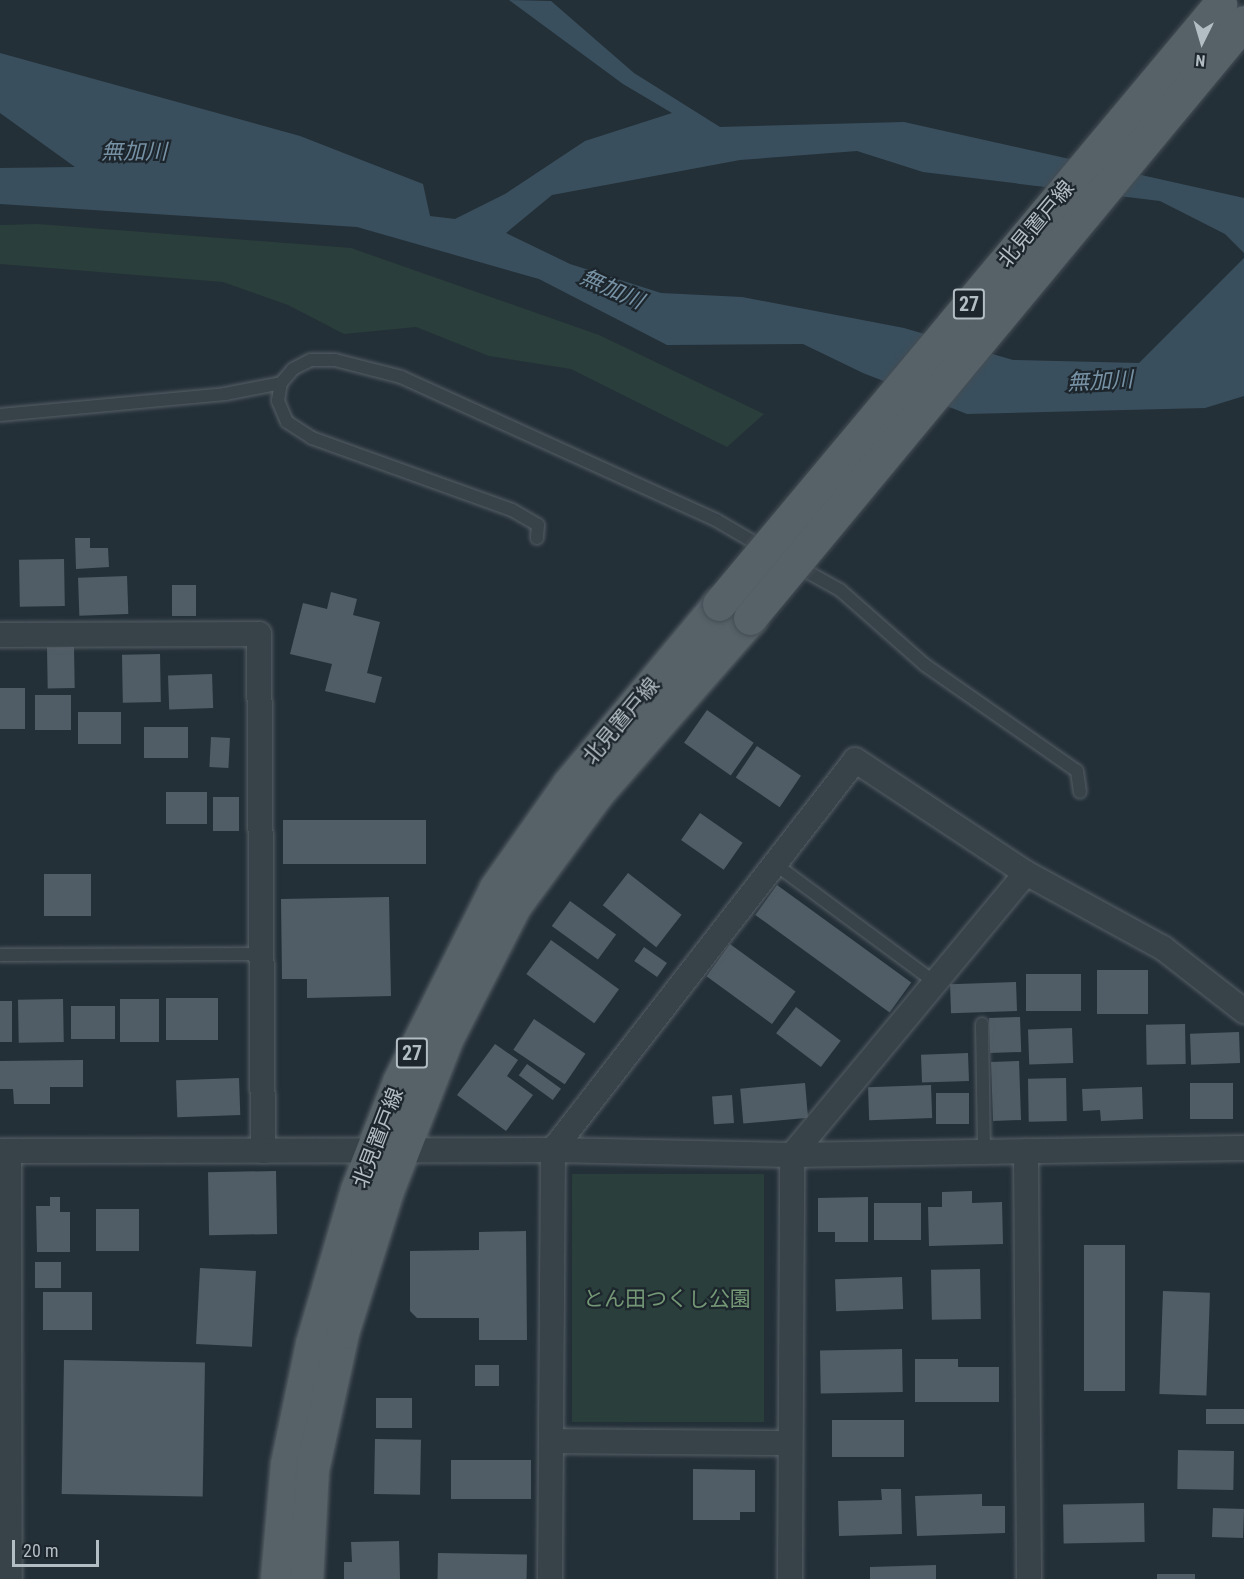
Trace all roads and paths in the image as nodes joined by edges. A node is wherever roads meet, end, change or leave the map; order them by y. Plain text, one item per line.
1 (1229, 9) edge
2 (281, 383) junction
3 (0, 415) edge
4 (537, 538) dead end
5 (0, 635) edge
6 (1080, 792) dead end
7 (775, 864) junction
8 (1026, 873) junction
9 (260, 954) junction
10 (0, 955) edge
11 (936, 983) junction
12 (1244, 1011) edge
13 (982, 1024) dead end
14 (1244, 1148) edge
15 (553, 1150) junction
16 (4, 1151) edge
17 (263, 1151) junction
18 (387, 1151) junction
19 (1026, 1151) junction
20 (984, 1152) junction
21 (792, 1155) junction
22 (4, 1348) edge
23 (551, 1442) junction
24 (789, 1443) junction
25 (5, 1481) edge
26 (10, 1579) edge
27 (277, 1579) edge
28 (306, 1579) edge
29 (550, 1579) edge
30 (790, 1579) edge
31 (1029, 1579) edge

1 - 18 main road, 北見置戸線 / 27, bridge
1 - 18 main road, 北見置戸線 / 27, bridge
2 - 3 lane
2 - 4 lane
2 - 6 lane
5 - 9 street
7 - 8 street
7 - 11 lane
7 - 15 street
8 - 11 street
8 - 12 street
9 - 10 lane
9 - 17 street
11 - 21 street
13 - 20 lane
14 - 19 street
15 - 18 street
15 - 21 street
15 - 23 street
16 - 17 street
16 - 22 street
17 - 18 street
18 - 27 main road, 北見置戸線 / 27
18 - 28 main road, 北見置戸線 / 27
19 - 20 street
19 - 31 street
20 - 21 street
21 - 24 street
22 - 25 street
23 - 24 street
23 - 29 street
24 - 30 street
25 - 26 street

